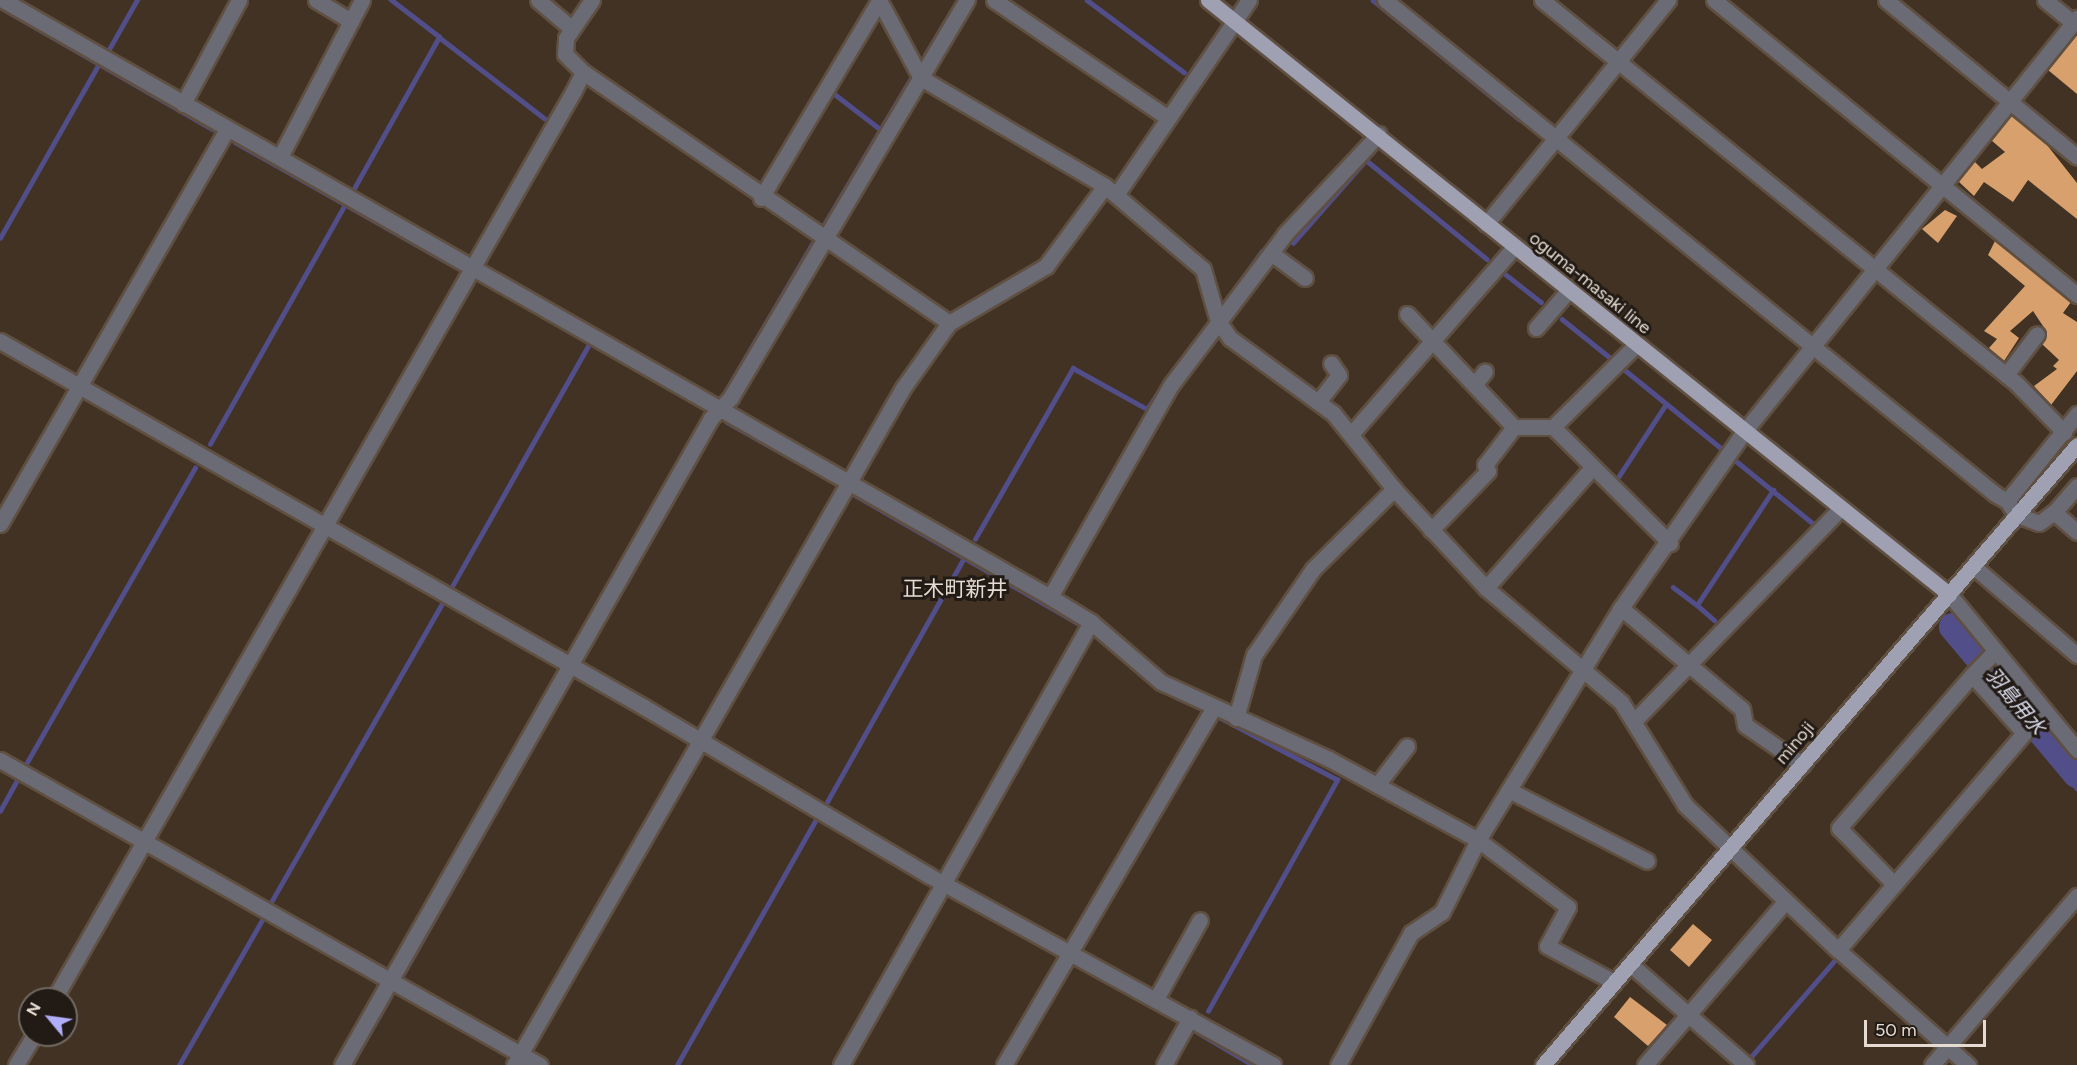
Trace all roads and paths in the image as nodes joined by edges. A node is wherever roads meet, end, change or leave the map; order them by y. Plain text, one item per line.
1 (3, 0) edge
2 (239, 0) edge
3 (316, 0) edge
4 (362, 0) edge
5 (538, 0) edge
6 (592, 0) edge
7 (879, 0) edge
8 (967, 0) edge
9 (993, 0) edge
10 (1208, 0) edge
11 (1249, 0) edge
12 (1385, 0) edge
13 (1542, 0) edge
14 (1668, 0) edge
15 (1714, 0) edge
16 (1886, 0) edge
17 (2045, 0) edge
18 (1232, 20) junction
19 (2075, 20) edge
20 (351, 21) junction
21 (572, 28) junction
22 (1618, 61) junction
23 (583, 72) junction
24 (921, 78) junction
25 (2008, 101) junction
26 (183, 104) junction
27 (1167, 117) junction
28 (227, 129) junction
29 (1378, 134) junction
30 (1556, 137) junction
31 (281, 155) junction
32 (2077, 157) edge
33 (1942, 184) junction
34 (1110, 191) junction
35 (760, 198) junction
36 (1486, 224) junction
37 (824, 241) junction
38 (1514, 247) junction
39 (1271, 253) junction
40 (472, 268) junction
41 (1875, 268) junction
42 (1305, 278) dead end
43 (1569, 290) junction
44 (2077, 295) edge
45 (1407, 314) dead end
46 (1218, 321) junction
47 (949, 323) junction
48 (1536, 328) dead end
49 (2037, 334) dead end
50 (0, 341) edge
51 (1431, 341) junction
52 (1636, 345) junction
53 (1813, 345) junction
54 (1331, 363) dead end
55 (1485, 371) dead end
56 (2006, 375) junction
57 (80, 384) junction
58 (1475, 384) junction
59 (1318, 402) junction
60 (720, 408) junction
61 (2077, 414) edge
62 (1514, 427) junction
63 (1553, 427) junction
64 (2064, 432) junction
65 (1352, 433) junction
66 (1743, 433) junction
67 (2077, 445) edge
68 (1591, 469) junction
69 (847, 482) junction
70 (2077, 486) edge
71 (1394, 489) junction
72 (2007, 501) junction
73 (1839, 510) junction
74 (2054, 512) junction
75 (2017, 515) junction
76 (0, 524) edge
77 (326, 526) junction
78 (1431, 530) junction
79 (2077, 532) edge
80 (1670, 543) junction
81 (1973, 566) junction
82 (1485, 588) junction
83 (1949, 594) junction
84 (1050, 597) junction
85 (1621, 608) junction
86 (1091, 622) junction
87 (1995, 651) junction
88 (2077, 655) edge
89 (1686, 662) junction
90 (569, 664) junction
91 (1582, 670) junction
92 (1975, 672) junction
93 (1214, 707) junction
94 (1236, 718) junction
95 (1634, 721) junction
96 (698, 738) junction
97 (1407, 746) dead end
98 (2077, 750) edge
99 (0, 760) edge
100 (1803, 765) junction
101 (1377, 785) junction
102 (1509, 790) junction
103 (1478, 840) junction
104 (145, 841) junction
105 (1732, 847) junction
106 (1647, 861) dead end
107 (1894, 884) junction
108 (946, 886) junction
109 (2077, 896) edge
110 (1784, 903) junction
111 (1200, 920) dead end
112 (1838, 950) junction
113 (1072, 951) junction
114 (1630, 964) junction
115 (390, 980) junction
116 (1614, 982) junction
117 (61, 987) edge
118 (1156, 999) junction
119 (1688, 1015) junction
120 (1190, 1018) junction
121 (27, 1047) edge
122 (1947, 1048) junction
123 (517, 1059) edge
124 (16, 1065) edge
125 (342, 1065) edge
126 (540, 1065) edge
127 (841, 1065) edge
128 (1004, 1065) edge
129 (1164, 1065) edge
130 (1273, 1065) edge
131 (1338, 1065) edge
132 (1543, 1065) edge
133 (1645, 1065) edge
134 (1746, 1065) edge
135 (1932, 1065) edge
136 (1968, 1065) edge

1 - 26 street
2 - 26 street
3 - 20 street
4 - 20 street
5 - 21 street
6 - 21 street
7 - 24 street
7 - 35 street
8 - 24 street
9 - 27 street
10 - 18 main road, oguma-masaki line
11 - 18 street
12 - 30 street
13 - 22 street
14 - 22 street
15 - 33 street
16 - 25 street
17 - 19 street
18 - 27 street
18 - 29 main road, oguma-masaki line
19 - 25 street
20 - 31 street
21 - 23 street
22 - 30 street
22 - 41 street
23 - 35 street
23 - 40 street
24 - 34 street
24 - 37 street
25 - 32 street
25 - 33 street
26 - 28 street
27 - 34 street
28 - 31 street
28 - 57 street
29 - 36 main road, oguma-masaki line
29 - 39 street
30 - 36 street
30 - 53 street
31 - 40 street
33 - 41 street
33 - 44 street
34 - 46 street
34 - 47 street
35 - 37 street
36 - 38 main road, oguma-masaki line
37 - 47 street
37 - 60 street
38 - 43 main road, oguma-masaki line
38 - 51 street
39 - 42 street
39 - 46 street
40 - 60 street
40 - 77 street
41 - 53 street
41 - 56 street
43 - 48 street
43 - 52 main road, oguma-masaki line
45 - 51 street
46 - 59 street
46 - 84 street
47 - 69 street
49 - 56 street
50 - 57 street
51 - 58 street
51 - 65 street
52 - 63 street
52 - 66 main road, oguma-masaki line
53 - 66 street
53 - 72 street
54 - 59 street
55 - 58 street
56 - 64 street
57 - 76 street
57 - 77 street
58 - 62 street
59 - 65 street
60 - 69 street
60 - 90 street
61 - 64 street
62 - 63 street
62 - 78 street
63 - 68 street
64 - 72 street
65 - 71 street
66 - 73 main road, oguma-masaki line
66 - 80 street
67 - 75 main road, minoji
68 - 80 street
68 - 82 street
69 - 84 street
69 - 96 street
70 - 74 street
71 - 78 street
71 - 94 street
72 - 75 street
73 - 83 main road, oguma-masaki line
73 - 89 street
74 - 75 street
74 - 79 street
75 - 81 main road, minoji
77 - 90 street
77 - 104 street
78 - 82 street
80 - 85 street
81 - 83 main road, minoji
81 - 88 street
82 - 91 street
83 - 87 street
83 - 100 main road, minoji
84 - 86 street
85 - 89 street
85 - 91 street
86 - 93 street
86 - 108 street
87 - 92 street
87 - 98 street
89 - 95 street
89 - 100 street
90 - 96 street
90 - 115 street
91 - 95 street
91 - 102 street
92 - 107 street
92 - 107 street
93 - 94 street
93 - 113 street
94 - 101 street
95 - 105 street
96 - 108 street
96 - 123 street
97 - 101 street
99 - 104 street
100 - 105 main road, minoji
101 - 103 street
102 - 103 street
102 - 106 street
103 - 116 street
103 - 131 street
104 - 115 street
104 - 117 street
105 - 110 street
105 - 114 main road, minoji
107 - 112 street
108 - 113 street
108 - 127 street
109 - 122 street
110 - 112 street
110 - 119 street
111 - 118 street
112 - 122 street
113 - 118 street
113 - 128 street
114 - 116 main road, minoji
114 - 119 street
115 - 123 street
115 - 125 street
116 - 132 main road, minoji
118 - 120 street
119 - 133 street
119 - 134 street
120 - 129 street
120 - 130 street
121 - 124 street
122 - 135 street
122 - 136 street
123 - 126 street

